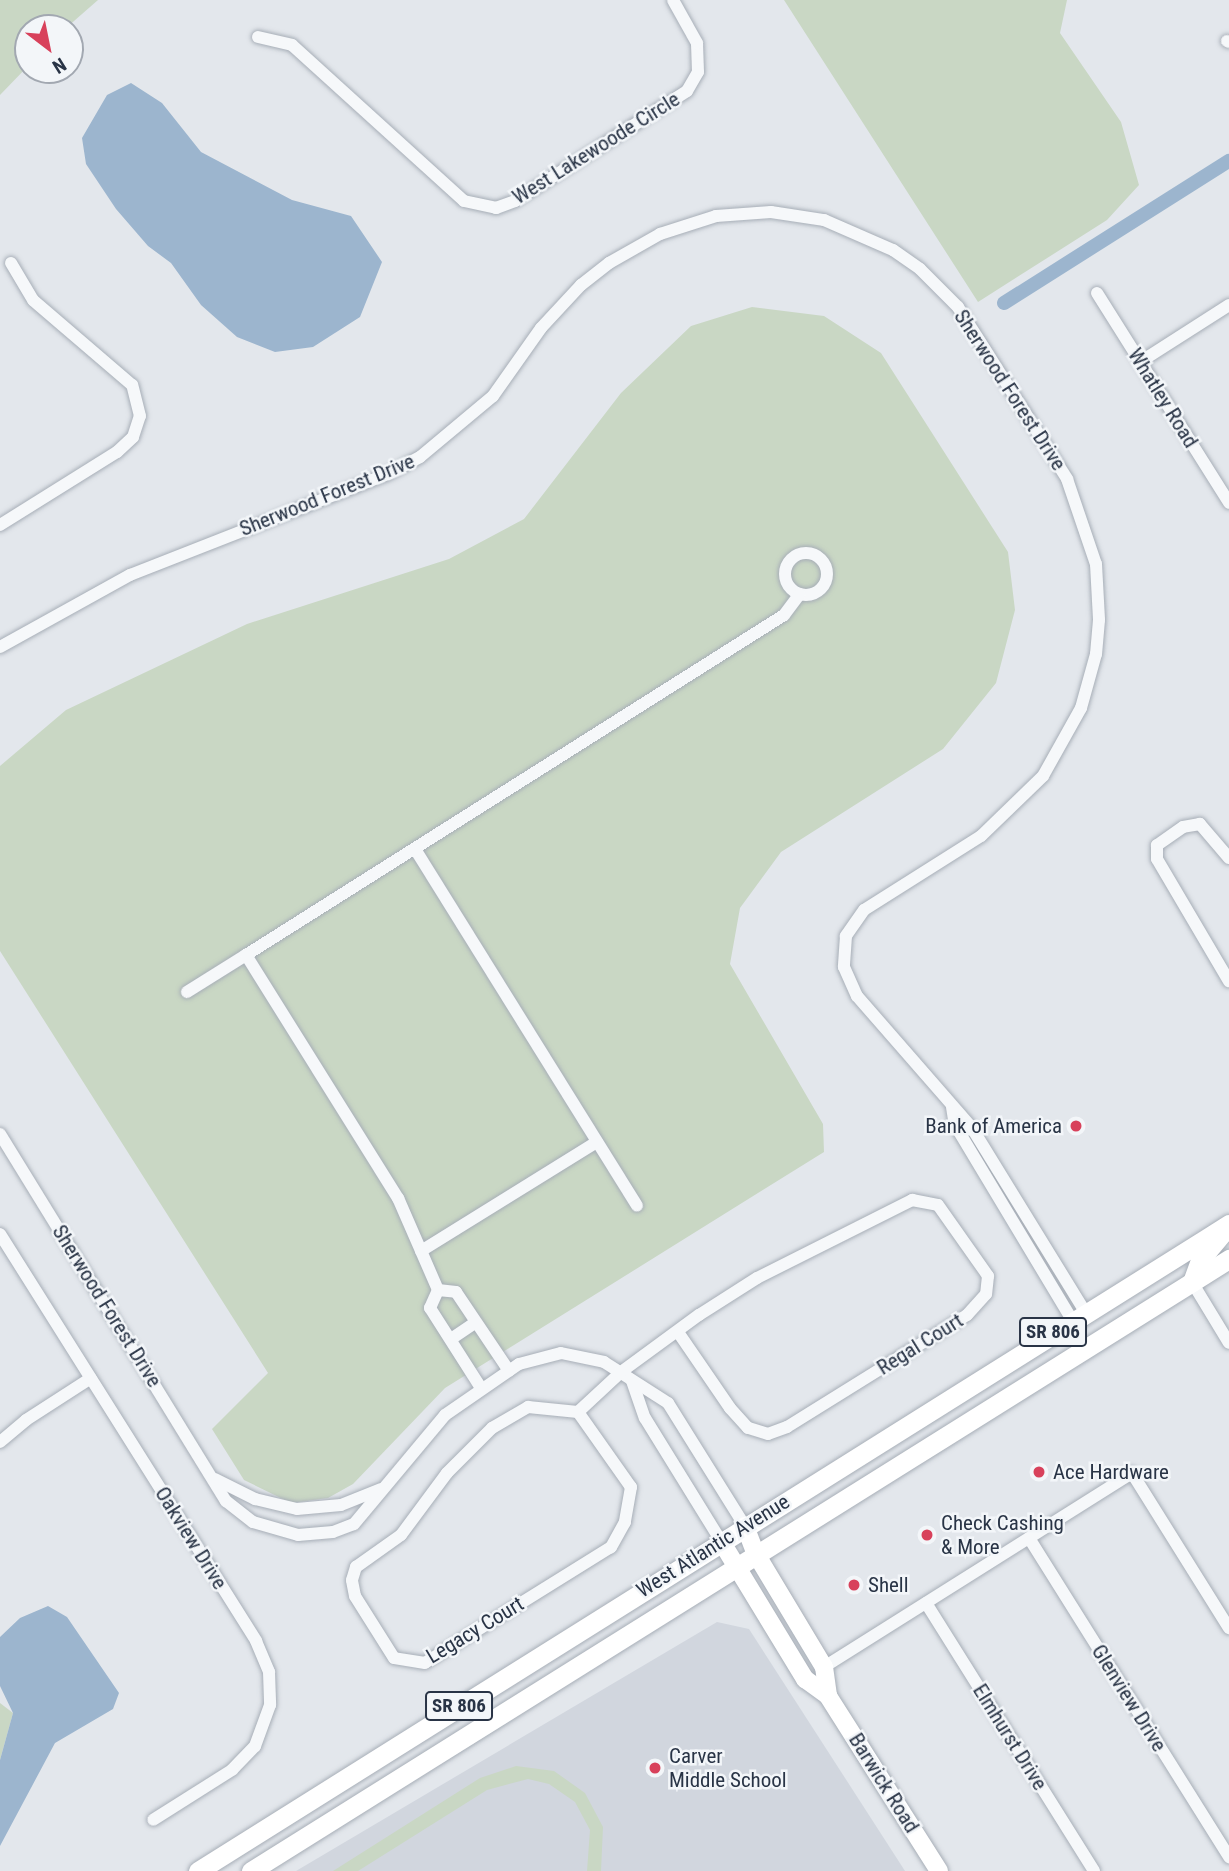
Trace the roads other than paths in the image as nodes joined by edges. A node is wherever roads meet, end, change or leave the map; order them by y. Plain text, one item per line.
1 (673, 0) edge
2 (258, 37) dead end
3 (11, 263) dead end
4 (1097, 293) dead end
5 (1229, 305) edge
6 (1140, 362) junction
7 (1229, 503) edge
8 (0, 525) edge
9 (800, 594) dead end
10 (0, 647) edge
11 (415, 849) junction
12 (1229, 858) edge
13 (246, 955) junction
14 (1229, 981) edge
15 (187, 992) dead end
16 (0, 1134) edge
17 (597, 1142) junction
18 (636, 1205) dead end
19 (1229, 1224) edge
20 (0, 1234) edge
21 (1189, 1249) junction
22 (421, 1251) junction
23 (1229, 1259) edge
24 (1192, 1282) junction
25 (438, 1290) junction
26 (1159, 1302) junction
27 (1078, 1316) junction
28 (475, 1323) junction
29 (678, 1332) junction
30 (451, 1339) junction
31 (1229, 1343) edge
32 (509, 1371) junction
33 (626, 1377) junction
34 (91, 1378) junction
35 (481, 1388) junction
36 (578, 1412) junction
37 (0, 1443) edge
38 (214, 1479) junction
39 (381, 1489) junction
40 (745, 1526) junction
41 (1029, 1538) junction
42 (720, 1542) junction
43 (756, 1554) junction
44 (736, 1567) junction
45 (926, 1603) junction
46 (1229, 1628) edge
47 (824, 1667) junction
48 (828, 1696) junction
49 (153, 1820) dead end
50 (1229, 1857) edge
51 (198, 1871) edge
52 (251, 1871) edge
53 (939, 1871) edge
54 (1094, 1871) edge

1 - 2 street, West Lakewoode Circle
3 - 8 street
4 - 6 street, Whatley Road
5 - 6 street
6 - 7 street, Whatley Road
9 - 11 street
10 - 27 street, Sherwood Forest Drive
11 - 13 street
11 - 17 street
12 - 14 street
13 - 15 street
13 - 22 street
16 - 38 street, Sherwood Forest Drive
17 - 18 street
17 - 22 street
19 - 21 main road, West Atlantic Avenue / SR 806
19 - 24 main road
20 - 34 street, Oakview Drive
21 - 26 main road
21 - 27 main road, West Atlantic Avenue / SR 806
22 - 25 street
23 - 24 main road, West Atlantic Avenue / SR 806
24 - 26 main road, West Atlantic Avenue / SR 806
24 - 31 street
25 - 28 street
25 - 30 street
26 - 43 main road, West Atlantic Avenue / SR 806
27 - 40 main road, West Atlantic Avenue / SR 806
28 - 30 street
28 - 32 street
29 - 29 street, Regal Court
29 - 33 street, Regal Court
30 - 35 street
32 - 33 street, Sherwood Forest Drive
32 - 35 street, Sherwood Forest Drive
33 - 36 street
33 - 40 street, Sherwood Forest Drive
33 - 42 street
34 - 37 street
34 - 49 street, Oakview Drive
35 - 39 street, Sherwood Forest Drive
36 - 36 street, Legacy Court
38 - 39 street, Sherwood Forest Drive
38 - 39 street, Sherwood Forest Drive
40 - 42 main road, West Atlantic Avenue / SR 806
40 - 43 street, Barwick Road
41 - 45 street
41 - 46 street
41 - 50 street, Glenview Drive
42 - 44 street, Barwick Road
42 - 51 main road, West Atlantic Avenue / SR 806
43 - 44 main road, West Atlantic Avenue / SR 806
43 - 47 street, Barwick Road
44 - 48 street, Barwick Road
44 - 52 main road, West Atlantic Avenue / SR 806
45 - 47 street
45 - 54 street, Elmhurst Drive
47 - 48 street, Barwick Road
48 - 53 street, Barwick Road

